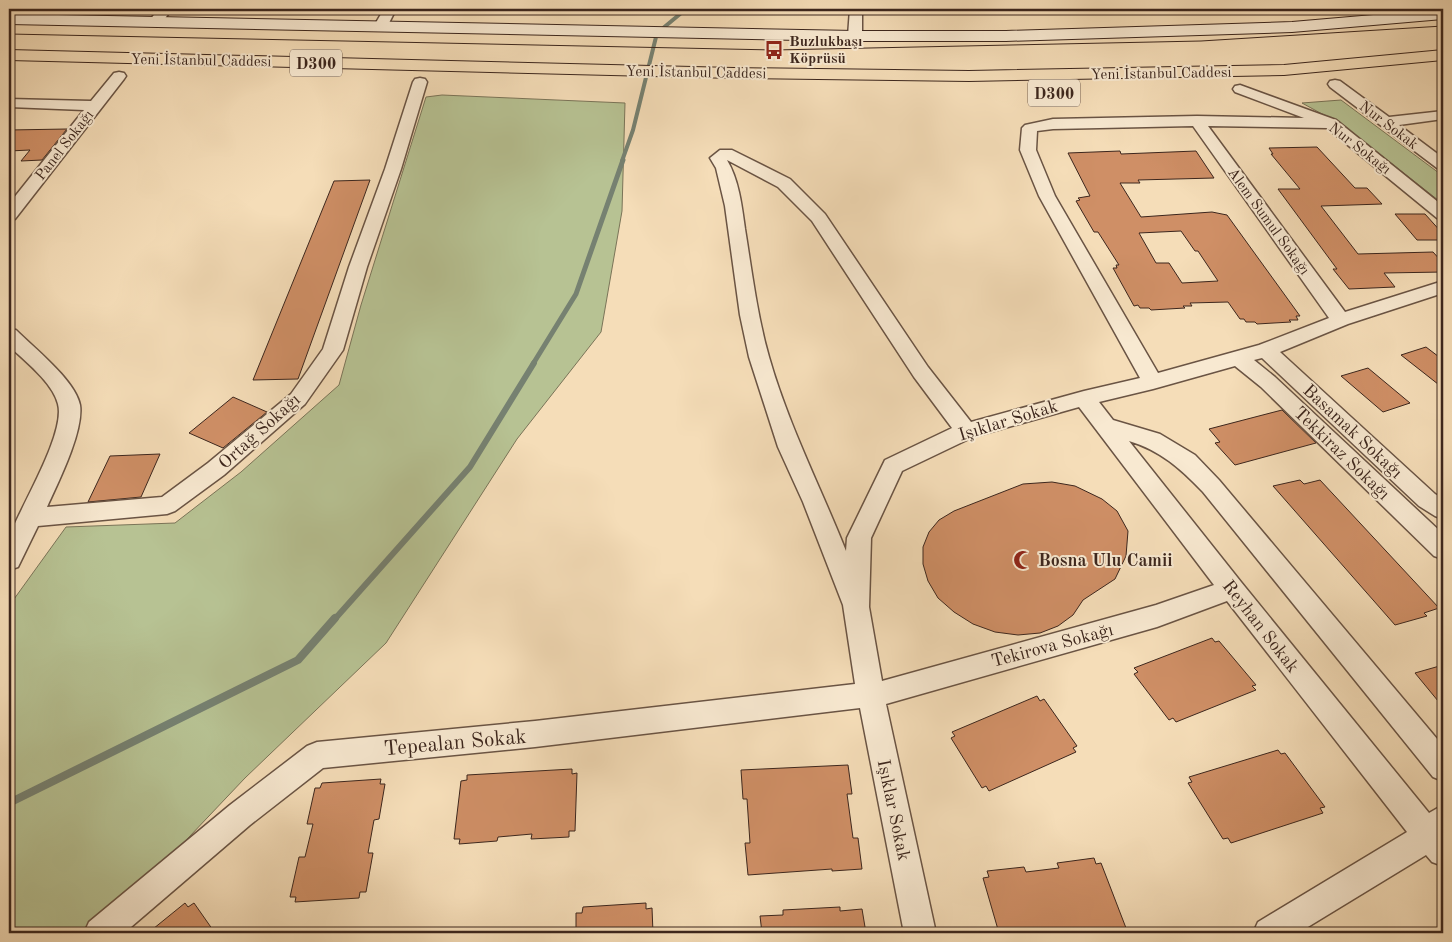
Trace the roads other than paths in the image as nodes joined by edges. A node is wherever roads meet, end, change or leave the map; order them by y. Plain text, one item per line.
1 (166, 9) edge
2 (390, 9) edge
3 (856, 9) edge
4 (1443, 14) edge
5 (9, 19) edge
6 (154, 22) junction
7 (381, 26) junction
8 (855, 36) junction
9 (9, 55) edge
10 (1443, 55) edge
11 (100, 75) dead end
12 (119, 76) junction
13 (138, 76) dead end
14 (419, 82) dead end
15 (1363, 82) dead end
16 (662, 83) junction
17 (1335, 84) junction
18 (1316, 85) dead end
19 (1288, 86) dead end
20 (1221, 89) dead end
21 (1240, 89) junction
22 (770, 90) dead end
23 (923, 92) dead end
24 (990, 92) dead end
25 (9, 103) edge
26 (95, 106) junction
27 (1443, 115) edge
28 (1197, 121) junction
29 (1386, 122) junction
30 (1330, 123) junction
31 (1443, 165) edge
32 (1443, 214) edge
33 (9, 215) edge
34 (1443, 287) edge
35 (1341, 320) junction
36 (9, 335) edge
37 (1266, 350) junction
38 (1239, 358) junction
39 (1153, 382) junction
40 (1084, 398) junction
41 (1105, 425) junction
42 (966, 431) junction
43 (1443, 510) edge
44 (32, 517) junction
45 (1443, 549) edge
46 (9, 560) edge
47 (1232, 589) junction
48 (856, 607) junction
49 (871, 696) junction
50 (1443, 767) edge
51 (1438, 836) edge
52 (100, 933) edge
53 (920, 933) edge
54 (1269, 933) edge

1 - 6 street
2 - 7 street
3 - 8 street
4 - 8 street
5 - 6 street
6 - 7 street
7 - 8 street
9 - 16 highway, Yeni İstanbul Caddesi / D300
10 - 16 highway, Yeni İstanbul Caddesi / D300
11 - 12 highway, Yeni İstanbul Caddesi
12 - 13 highway, Yeni İstanbul Caddesi
12 - 26 street, Panel Sokağı
14 - 44 street, Ortağ Sokağı
15 - 17 highway
16 - 22 highway, Yeni İstanbul Caddesi / D300
17 - 18 highway
17 - 29 street, Nur Sokak
19 - 21 highway, Yeni İstanbul Caddesi
20 - 21 highway, Yeni İstanbul Caddesi
21 - 30 street, Nur Sokağı
23 - 24 highway
25 - 26 street
26 - 33 street, Panel Sokağı
27 - 29 street
28 - 30 street
28 - 35 street, Alem Sumul Sokağı
28 - 39 street
29 - 31 street, Nur Sokak
30 - 32 street, Nur Sokağı
34 - 35 street, Işıklar Sokak
35 - 37 street, Işıklar Sokak
36 - 44 street
37 - 38 street, Işıklar Sokak
37 - 43 street, Basamak Sokağı
38 - 39 street, Işıklar Sokak
38 - 45 street, Tekkiraz Sokağı
39 - 40 street, Işıklar Sokak
40 - 41 street, Reyhan Sokak
40 - 42 street, Işıklar Sokak
41 - 47 street, Reyhan Sokak
41 - 50 street
42 - 48 street, Işıklar Sokak
42 - 48 street
44 - 46 street
47 - 49 street, Tekirova Sokağı
47 - 51 street, Reyhan Sokak
48 - 49 street, Işıklar Sokak
49 - 52 street, Tepealan Sokak
49 - 53 street, Işıklar Sokak
51 - 54 street

